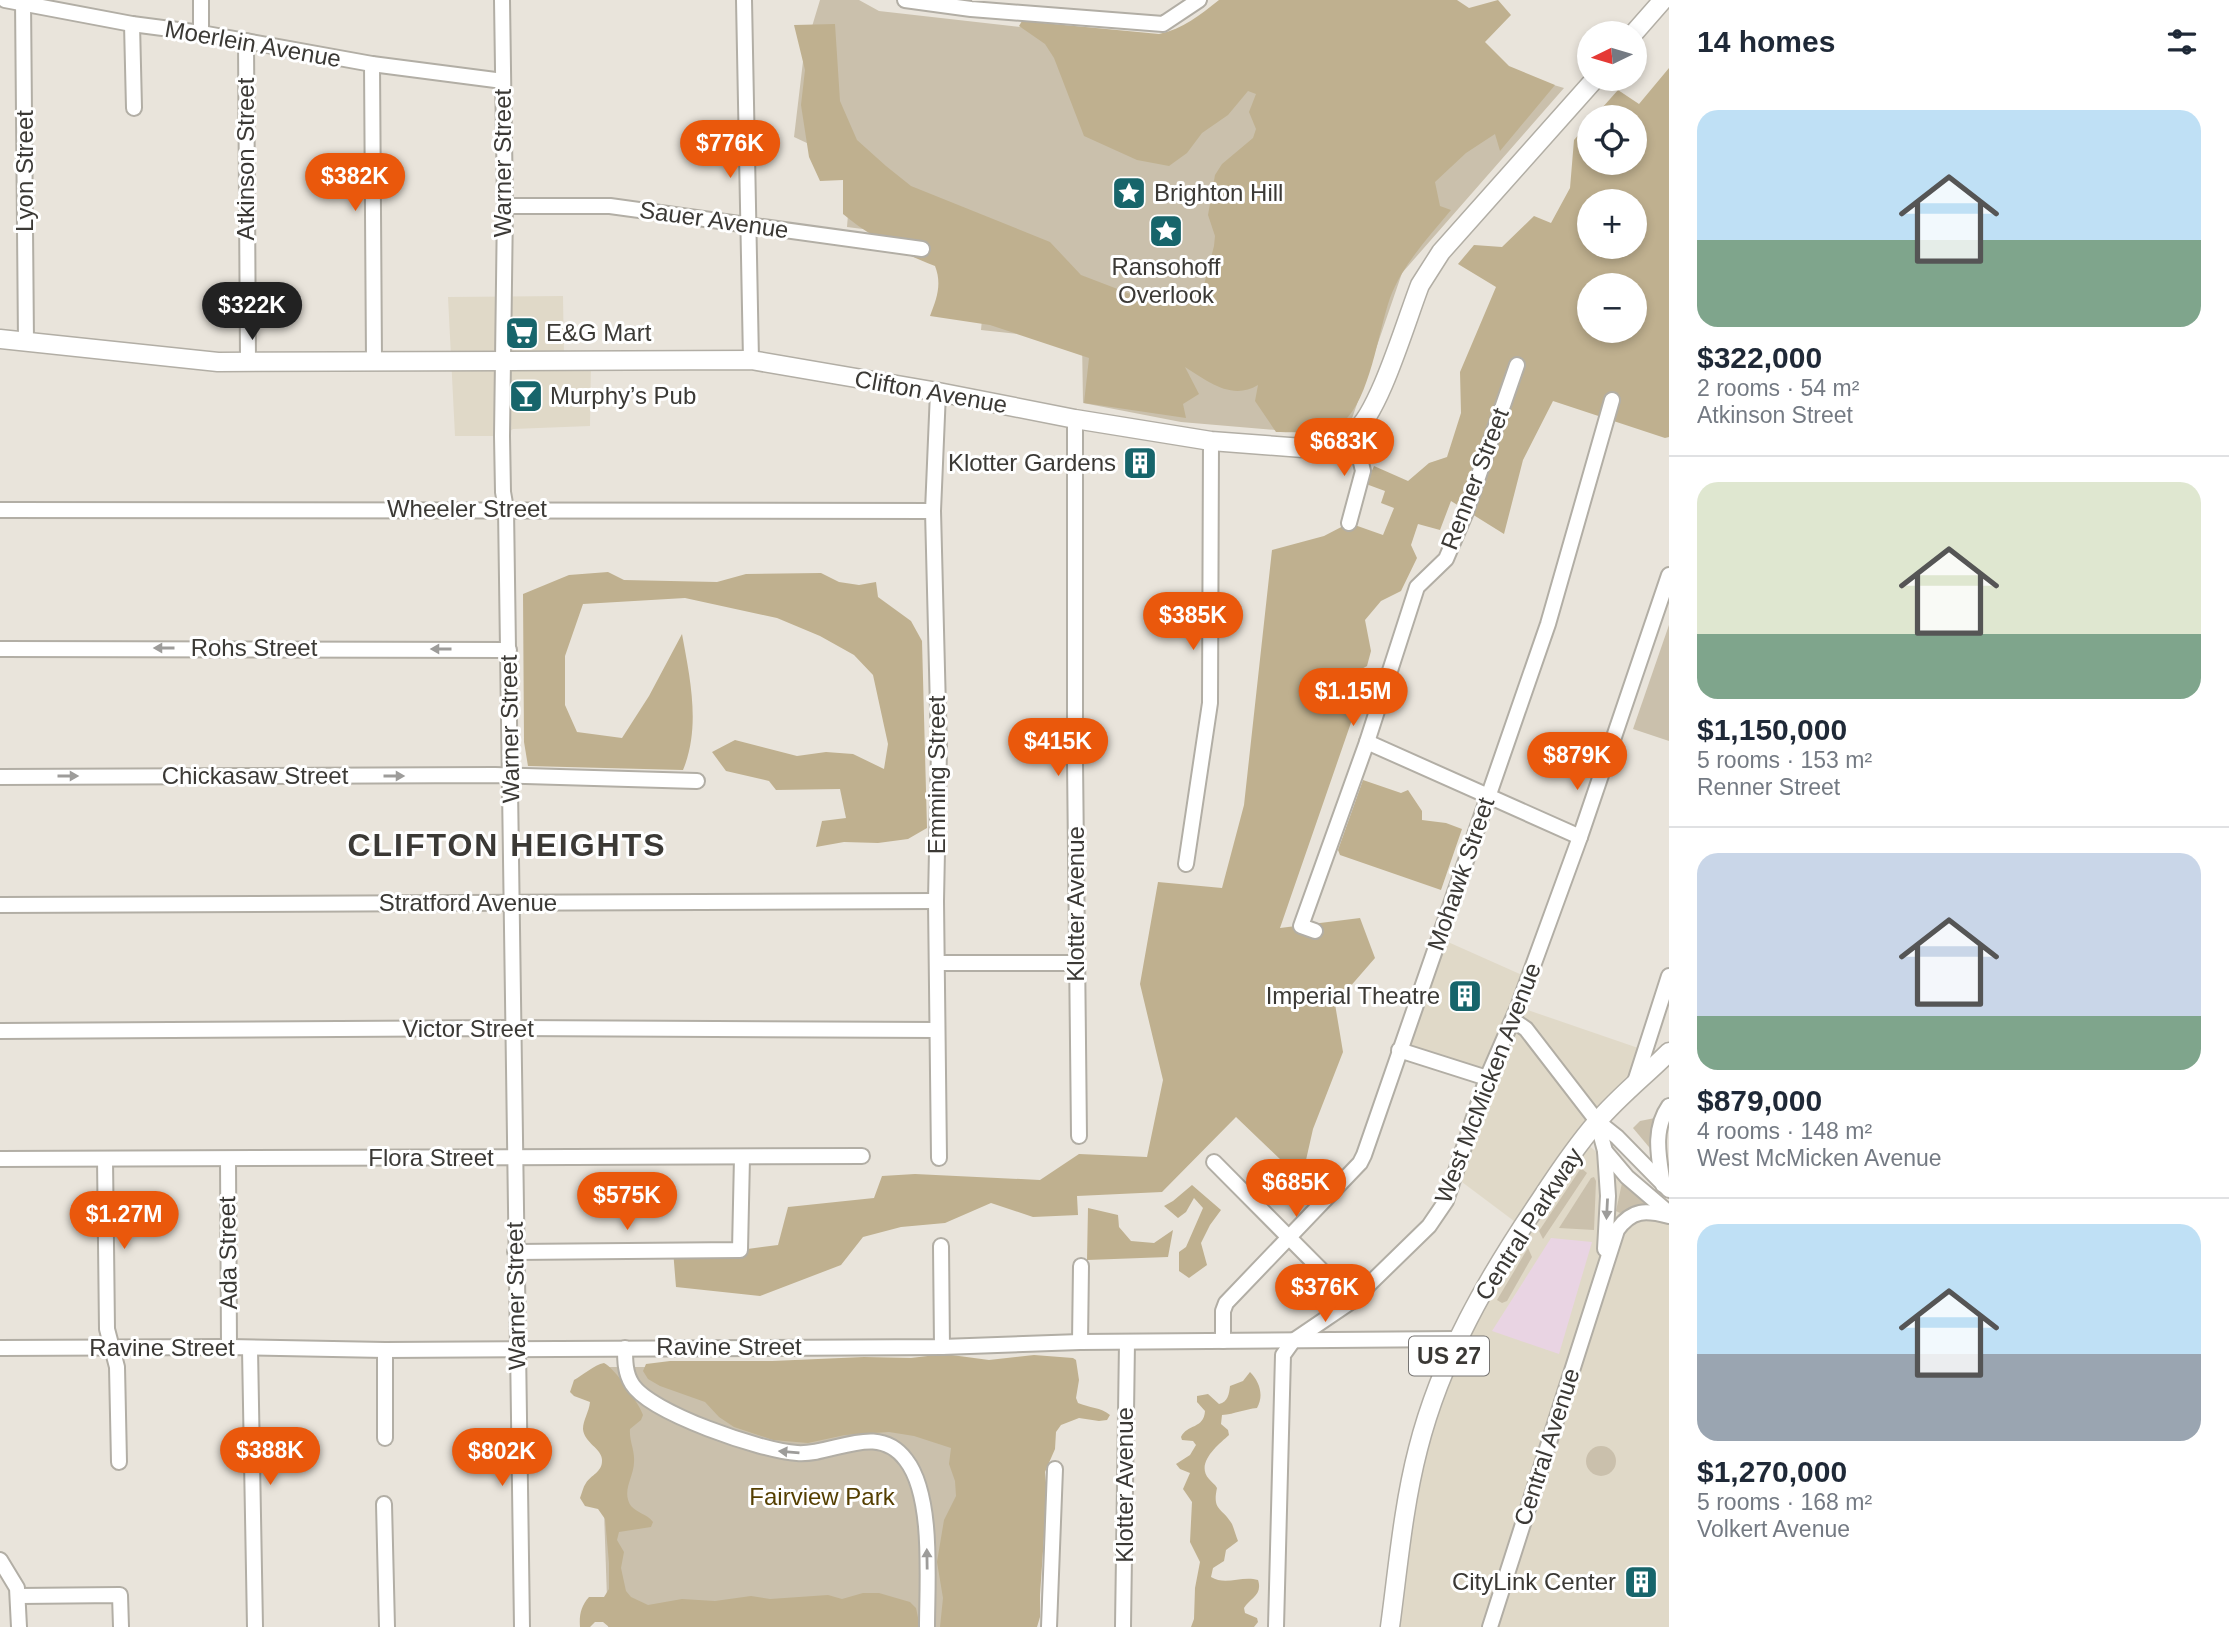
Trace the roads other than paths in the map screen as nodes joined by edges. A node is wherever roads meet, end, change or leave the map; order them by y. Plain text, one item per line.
1 (5, 0) edge
2 (201, 0) edge
3 (502, 0) edge
4 (744, 0) edge
5 (905, 0) edge
6 (1199, 0) edge
7 (1663, 0) edge
8 (23, 1) edge
9 (957, 3) edge
10 (1645, 21) edge
11 (132, 24) junction
12 (201, 33) junction
13 (246, 41) junction
14 (372, 64) junction
15 (503, 81) junction
16 (1584, 91) edge
17 (134, 108) dead end
18 (505, 206) junction
19 (748, 225) junction
20 (922, 249) dead end
21 (0, 339) edge
22 (26, 342) junction
23 (751, 360) junction
24 (374, 361) junction
25 (503, 361) junction
26 (248, 362) junction
27 (1517, 365) dead end
28 (938, 392) junction
29 (1612, 400) dead end
30 (1075, 419) junction
31 (1354, 433) junction
32 (1210, 441) junction
33 (506, 509) junction
34 (0, 510) edge
35 (933, 511) junction
36 (1349, 523) dead end
37 (1669, 575) edge
38 (0, 649) edge
39 (509, 650) junction
40 (1367, 742) junction
41 (0, 776) edge
42 (511, 776) junction
43 (697, 781) dead end
44 (1489, 796) junction
45 (1580, 837) junction
46 (1186, 864) dead end
47 (936, 901) junction
48 (512, 902) junction
49 (0, 905) edge
50 (1315, 931) dead end
51 (938, 963) junction
52 (1077, 963) junction
53 (1669, 976) edge
54 (1513, 1020) junction
55 (513, 1028) junction
56 (937, 1030) junction
57 (0, 1031) edge
58 (1399, 1050) junction
59 (1669, 1052) edge
60 (1487, 1077) junction
61 (1634, 1087) junction
62 (1669, 1106) edge
63 (1597, 1121) junction
64 (1079, 1136) dead end
65 (1605, 1151) junction
66 (862, 1156) dead end
67 (742, 1157) junction
68 (514, 1158) junction
69 (939, 1158) dead end
70 (0, 1159) edge
71 (105, 1159) junction
72 (228, 1159) junction
73 (1214, 1162) dead end
74 (1666, 1187) edge
75 (1669, 1215) edge
76 (1288, 1236) junction
77 (941, 1246) dead end
78 (515, 1251) junction
79 (1081, 1266) dead end
80 (1604, 1268) junction
81 (1352, 1301) junction
82 (1457, 1339) junction
83 (1223, 1341) junction
84 (1293, 1341) junction
85 (1080, 1342) junction
86 (1127, 1342) junction
87 (229, 1347) junction
88 (942, 1347) junction
89 (0, 1348) edge
90 (113, 1348) junction
91 (516, 1348) junction
92 (625, 1348) junction
93 (250, 1349) junction
94 (385, 1350) junction
95 (385, 1438) dead end
96 (119, 1462) dead end
97 (1055, 1469) dead end
98 (384, 1504) dead end
99 (0, 1560) edge
100 (19, 1596) junction
101 (19, 1627) edge
102 (121, 1627) edge
103 (255, 1627) edge
104 (387, 1627) edge
105 (522, 1627) edge
106 (927, 1627) edge
107 (1049, 1627) edge
108 (1123, 1627) edge
109 (1276, 1627) edge
110 (1390, 1627) edge
111 (1490, 1627) edge

1 - 8 street, Moerlein Avenue
2 - 12 street
3 - 15 street, Warner Street
4 - 19 street
5 - 9 street
6 - 9 street
7 - 10 main road
8 - 11 street, Moerlein Avenue
8 - 22 street, Lyon Street
11 - 12 street, Moerlein Avenue
11 - 17 street
12 - 13 street, Moerlein Avenue
13 - 14 street, Moerlein Avenue
13 - 26 street, Atkinson Street
14 - 15 street, Moerlein Avenue
14 - 24 street
15 - 18 street, Warner Street
16 - 31 main road
18 - 19 street, Sauer Avenue
18 - 25 street, Warner Street
19 - 20 street, Sauer Avenue
19 - 23 street
21 - 22 main road, Clifton Avenue
22 - 26 main road, Clifton Avenue
23 - 25 main road, Clifton Avenue
23 - 28 main road, Clifton Avenue
24 - 25 main road, Clifton Avenue
24 - 26 main road, Clifton Avenue
25 - 33 street, Warner Street
27 - 40 street, Renner Street
28 - 30 main road, Clifton Avenue
28 - 35 street, Emming Street
29 - 44 street, Mohawk Street
30 - 32 main road, Clifton Avenue
30 - 52 street, Klotter Avenue
31 - 32 main road, Clifton Avenue
31 - 36 street
32 - 46 street
33 - 34 street, Wheeler Street
33 - 35 street, Wheeler Street
33 - 39 street, Warner Street
35 - 47 street, Emming Street
37 - 45 street, West McMicken Avenue
39 -> 38 street, Rohs Street
39 - 42 street, Warner Street
40 - 44 street
40 - 50 street, Renner Street
41 -> 42 street, Chickasaw Street
42 - 43 street, Chickasaw Street
42 - 48 street, Warner Street
44 - 45 street
44 - 58 street, Mohawk Street
45 - 54 street, West McMicken Avenue
47 - 48 street, Stratford Avenue
47 - 51 street, Emming Street
48 - 49 street, Stratford Avenue
48 - 55 street, Warner Street
51 - 52 street
51 - 56 street, Emming Street
52 - 64 street, Klotter Avenue
53 - 61 street
54 - 60 street, West McMicken Avenue
54 - 63 street
55 - 56 street, Victor Street
55 - 57 street, Victor Street
55 - 68 street, Warner Street
56 - 69 street, Emming Street
58 - 60 street
58 - 76 street, Mohawk Street
59 - 61 main road, Central Parkway / US 27
60 - 81 street, West McMicken Avenue
61 - 63 main road, Central Parkway / US 27
62 - 74 street
63 - 65 street
63 - 74 street
63 - 82 main road, Central Parkway / US 27
65 - 75 street
65 -> 80 street, Central Avenue
66 - 67 street, Flora Street
67 - 68 street, Flora Street
67 - 78 street
68 - 72 street, Flora Street
68 - 78 street, Warner Street
70 - 71 street, Flora Street
71 - 72 street, Flora Street
71 - 90 street
72 - 87 street, Ada Street
73 - 76 street
75 - 80 street, Central Avenue
76 - 81 street
76 - 83 street, Mohawk Street
77 - 88 street
78 - 91 street, Warner Street
79 - 85 street
80 - 111 street, Central Avenue
81 - 84 street, West McMicken Avenue
82 - 84 street, Ravine Street
82 - 110 main road, Central Parkway / US 27
83 - 84 street, Ravine Street
83 - 86 street, Ravine Street
84 - 109 street
85 - 86 street, Ravine Street
85 - 88 street, Ravine Street
86 - 108 street, Klotter Avenue
87 - 90 street, Ravine Street
87 - 93 street, Ravine Street
88 - 92 street, Ravine Street
89 - 90 street, Ravine Street
90 - 96 street
91 - 92 street, Ravine Street
91 - 94 street, Ravine Street
91 - 105 street, Warner Street
106 -> 92 street
93 - 94 street, Ravine Street
93 - 103 street
94 - 95 street
97 - 107 street
98 - 104 street
99 - 100 street
100 - 101 street
100 - 102 street

